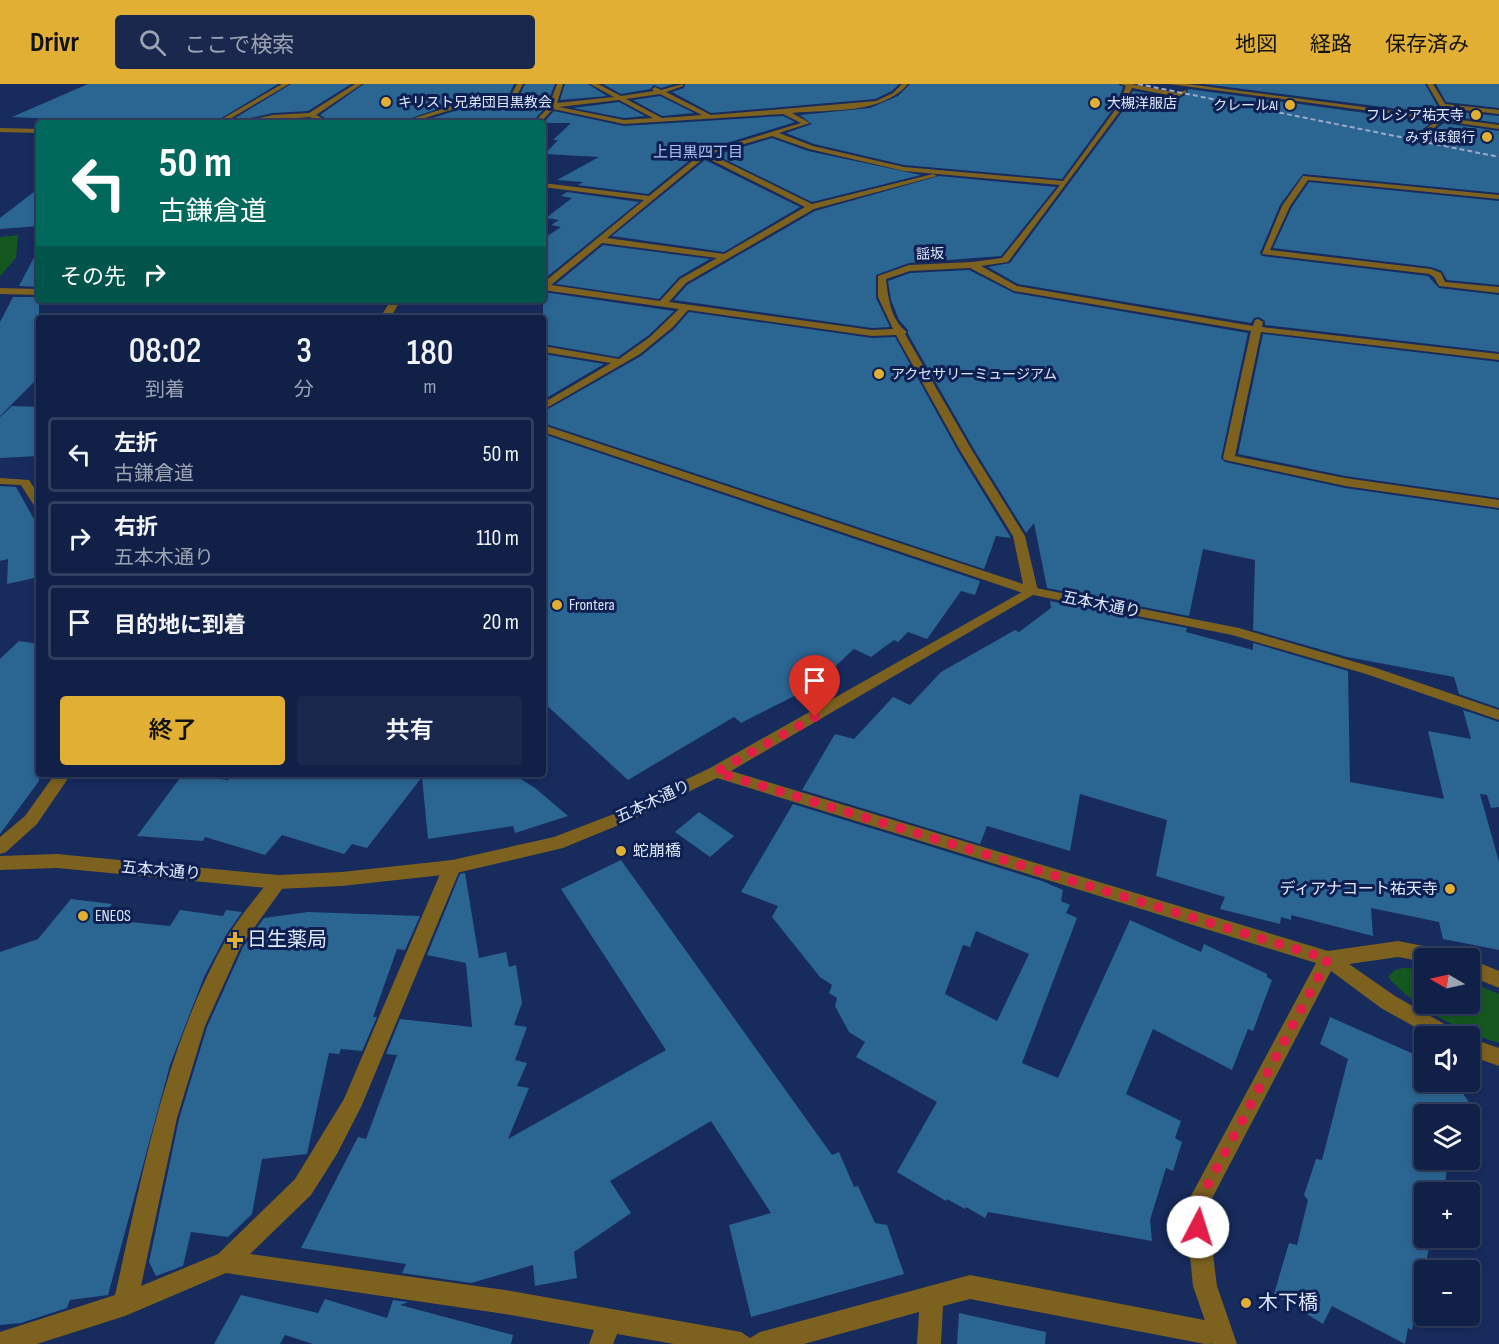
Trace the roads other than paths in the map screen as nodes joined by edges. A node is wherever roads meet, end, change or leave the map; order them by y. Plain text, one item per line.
1 (286, 84) edge
2 (359, 84) edge
3 (520, 84) edge
4 (560, 84) edge
5 (593, 84) edge
6 (644, 84) edge
7 (905, 84) edge
8 (1172, 84) edge
9 (1268, 84) edge
10 (1430, 84) edge
11 (681, 85) edge
12 (1126, 85) edge
13 (1192, 87) junction
14 (660, 92) junction
15 (1263, 94) junction
16 (620, 99) junction
17 (512, 102) junction
18 (552, 106) junction
19 (1443, 106) junction
20 (784, 112) junction
21 (1499, 112) edge
22 (311, 115) junction
23 (712, 117) junction
24 (1443, 118) junction
25 (224, 120) edge
26 (255, 120) edge
27 (322, 120) edge
28 (412, 120) edge
29 (539, 120) edge
30 (661, 120) junction
31 (1499, 127) edge
32 (0, 130) edge
33 (36, 131) edge
34 (772, 133) junction
35 (1412, 143) dead end
36 (704, 154) junction
37 (945, 173) junction
38 (1065, 183) junction
39 (546, 185) edge
40 (1499, 197) edge
41 (650, 198) junction
42 (811, 207) junction
43 (600, 240) junction
44 (722, 256) junction
45 (972, 265) junction
46 (546, 285) edge
47 (546, 287) edge
48 (1499, 290) edge
49 (0, 291) edge
50 (36, 292) edge
51 (661, 305) junction
52 (684, 309) junction
53 (1257, 326) junction
54 (902, 332) junction
55 (546, 350) edge
56 (1499, 357) edge
57 (620, 362) junction
58 (546, 405) edge
59 (546, 429) edge
60 (0, 481) edge
61 (36, 499) edge
62 (1499, 504) edge
63 (1031, 591) junction
64 (1499, 715) edge
65 (716, 772) junction
66 (61, 777) edge
67 (0, 847) edge
68 (0, 863) edge
69 (452, 867) junction
70 (278, 882) junction
71 (1414, 952) edge
72 (1328, 959) junction
73 (1480, 971) edge
74 (1499, 980) edge
75 (1430, 1026) edge
76 (1480, 1050) edge
77 (1499, 1057) edge
78 (226, 1262) junction
79 (932, 1297) junction
80 (125, 1304) junction
81 (610, 1319) junction
82 (1223, 1340) edge
83 (0, 1344) edge
84 (601, 1344) edge
85 (741, 1344) edge
86 (760, 1344) edge
87 (929, 1344) edge

1 - 25 street
2 - 22 street
3 - 17 street
4 - 18 street
5 - 16 street
6 - 14 street
7 - 20 street
8 - 13 street
9 - 15 street
10 - 19 street
11 - 14 street
12 - 13 street
12 - 38 street, 謡坂
13 - 15 street
14 - 16 street
14 - 23 street
15 - 24 street
16 - 18 street
16 - 30 street
17 - 18 street
17 - 28 street
18 - 29 street
18 - 30 street
19 - 21 street
19 - 24 street
20 - 23 street
20 - 34 street
22 - 26 street
22 - 27 street
23 - 30 street
24 - 31 street
24 - 35 street
32 - 33 street
34 - 36 street
34 - 37 street
36 - 41 street
36 - 42 street
37 - 38 street
37 - 42 street
38 - 45 street, 謡坂
39 - 41 street
40 - 48 street
41 - 43 street
42 - 44 street
43 - 44 street
43 - 46 street
44 - 51 street
45 - 53 street
45 - 54 street, 謡坂
47 - 51 street
49 - 50 street
51 - 52 street
52 - 54 street
52 - 57 street
53 - 56 street
53 - 62 street
54 - 63 street
55 - 57 street
57 - 58 street
59 - 63 street
60 - 61 street
63 - 64 street, 五本木通り
63 - 65 street, 五本木通り
65 - 69 street, 五本木通り
65 - 72 street
66 - 67 street
68 - 70 street, 五本木通り
69 - 70 street, 五本木通り
69 - 78 street
70 - 80 street
71 - 72 street
72 - 75 street
72 - 82 street
73 - 74 street
76 - 77 street
78 - 80 street
78 - 81 street
79 - 82 street
79 - 86 street
79 - 87 street
80 - 83 street
81 - 84 street
81 - 85 street

